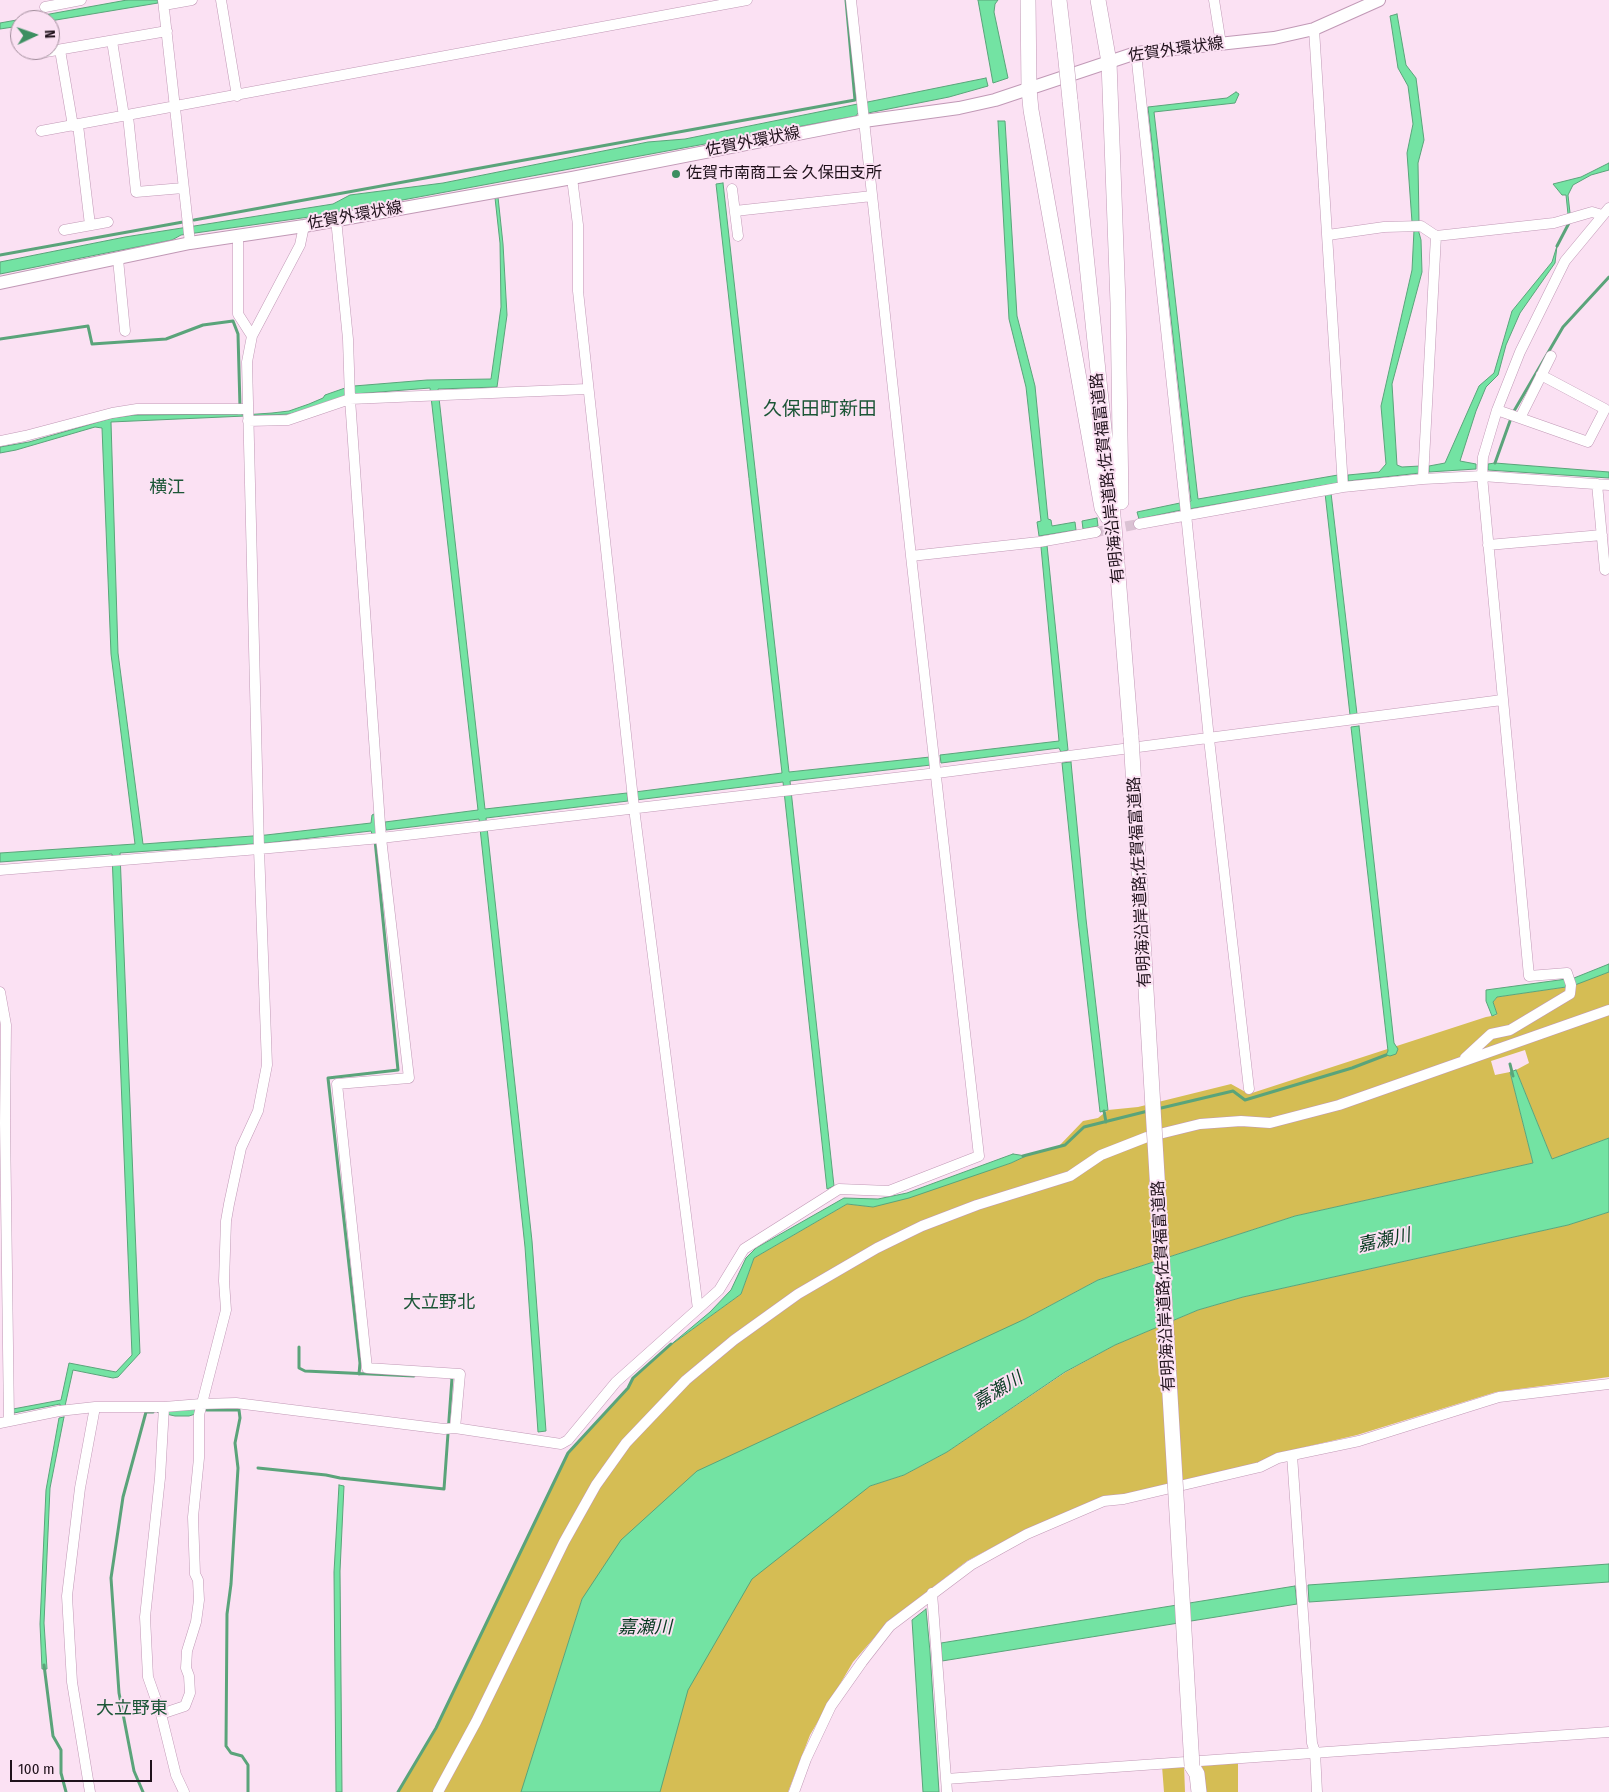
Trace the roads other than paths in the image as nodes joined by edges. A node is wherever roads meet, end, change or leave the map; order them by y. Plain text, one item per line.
1 (192, 0) edge
2 (221, 0) edge
3 (747, 0) edge
4 (851, 0) edge
5 (1028, 0) edge
6 (1059, 0) edge
7 (1098, 0) edge
8 (1214, 0) edge
9 (1379, 0) edge
10 (74, 1) edge
11 (164, 2) edge
12 (45, 6) dead end
13 (1314, 29) junction
14 (167, 31) junction
15 (112, 41) junction
16 (1221, 44) junction
17 (60, 50) joint
18 (1136, 53) junction
19 (1109, 62) junction
20 (1028, 89) junction
21 (237, 96) junction
22 (175, 107) junction
23 (126, 116) junction
24 (864, 119) junction
25 (75, 125) junction
26 (42, 132) dead end
27 (572, 178) junction
28 (184, 188) junction
29 (732, 189) dead end
30 (872, 196) junction
31 (735, 211) junction
32 (1606, 211) edge
33 (336, 219) junction
34 (108, 222) dead end
35 (90, 225) junction
36 (304, 226) junction
37 (64, 230) dead end
38 (189, 235) junction
39 (1328, 235) junction
40 (238, 236) junction
41 (738, 236) dead end
42 (1436, 236) junction
43 (118, 259) junction
44 (0, 283) edge
45 (125, 331) dead end
46 (252, 336) junction
47 (1551, 356) dead end
48 (1541, 375) junction
49 (587, 389) junction
50 (350, 394) junction
51 (242, 409) junction
52 (1497, 410) junction
53 (1520, 418) junction
54 (248, 421) junction
55 (0, 441) edge
56 (1482, 476) junction
57 (1423, 479) junction
58 (1597, 484) junction
59 (1609, 485) edge
60 (1343, 486) junction
61 (1186, 514) junction
62 (1139, 524) tunnel mouth
63 (1114, 526) junction
64 (1096, 532) tunnel mouth
65 (1602, 535) junction
66 (1488, 545) junction
67 (911, 556) junction
68 (1605, 570) dead end
69 (1502, 700) junction
70 (1208, 739) junction
71 (936, 770) junction
72 (634, 806) junction
73 (380, 835) junction
74 (259, 850) junction
75 (0, 870) edge
76 (0, 992) edge
77 (1609, 1010) edge
78 (3, 1025) edge
79 (1461, 1062) junction
80 (1249, 1089) dead end
81 (2, 1123) edge
82 (698, 1309) junction
83 (1609, 1384) edge
84 (201, 1404) junction
85 (95, 1407) junction
86 (164, 1412) junction
87 (7, 1417) edge
88 (450, 1429) junction
89 (1292, 1456) junction
90 (932, 1593) junction
91 (160, 1714) junction
92 (1609, 1732) edge
93 (1315, 1752) junction
94 (1192, 1766) junction
95 (946, 1779) junction
96 (90, 1792) edge
97 (184, 1792) edge
98 (438, 1792) edge
99 (794, 1792) edge
100 (947, 1792) edge
101 (1190, 1792) edge
102 (1199, 1792) edge
103 (1317, 1792) edge

1 - 11 street
2 - 21 street
3 - 21 street
4 - 24 street
5 - 20 highway
6 - 63 highway, 有明海沿岸道路;佐賀福富道路, bridge
7 - 19 highway
8 - 16 street
9 - 13 main road, 佐賀外環状線
10 - 12 street
11 - 14 street
13 - 16 main road, 佐賀外環状線
13 - 39 street
14 - 15 street
14 - 22 street
15 - 17 street
15 - 23 street
16 - 18 main road, 佐賀外環状線
17 - 25 street
18 - 19 main road, 佐賀外環状線
18 - 61 street
19 - 20 main road, 佐賀外環状線
19 - 63 highway
20 - 24 main road, 佐賀外環状線
20 - 63 highway
21 - 22 street
22 - 23 street
22 - 28 street
23 - 25 street
23 - 28 street
24 - 27 main road, 佐賀外環状線
24 - 30 street
25 - 26 street
25 - 35 street
27 - 33 main road, 佐賀外環状線
27 - 49 street
28 - 38 street
29 - 31 street
30 - 31 street
30 - 67 street
31 - 41 street
32 - 42 street
32 - 52 street
33 - 36 main road, 佐賀外環状線
33 - 50 street
34 - 35 street
35 - 37 street
36 - 40 main road, 佐賀外環状線
36 - 46 street
38 - 40 main road, 佐賀外環状線
38 - 43 main road, 佐賀外環状線
39 - 42 street
39 - 60 street
40 - 46 street
42 - 57 street
43 - 44 main road, 佐賀外環状線
43 - 45 street
46 - 51 street
47 - 48 street
48 - 53 street
48 - 53 street
49 - 50 street
49 - 72 street
50 - 54 street
50 - 73 street
51 - 54 street
51 - 55 street
52 - 53 street
52 - 56 street
54 - 74 street
56 - 57 street
56 - 58 street
56 - 66 street
57 - 60 street
58 - 59 street
58 - 65 street
60 - 61 street
61 - 62 street
61 - 70 street
63 - 94 highway, 有明海沿岸道路;佐賀福富道路, bridge
64 - 67 street
65 - 66 street
65 - 68 street
66 - 69 street
67 - 71 street
69 - 70 street
69 - 79 street
70 - 71 street
70 - 80 street
71 - 72 street
71 - 82 street
72 - 73 street
72 - 82 street
73 - 74 street
73 - 88 street
74 - 75 street
74 - 84 street
76 - 78 street
77 - 79 street
78 - 81 street
79 - 98 street
81 - 87 street
82 - 88 street
83 - 89 street
84 - 86 street
84 - 88 street
84 - 91 street
85 - 86 street
85 - 87 street
85 - 96 street
86 - 91 street
89 - 90 street
89 - 93 street
90 - 95 street
90 - 99 street
91 - 97 street
92 - 93 street
93 - 95 street
93 - 103 street
94 - 101 highway
94 - 102 highway
95 - 100 street

